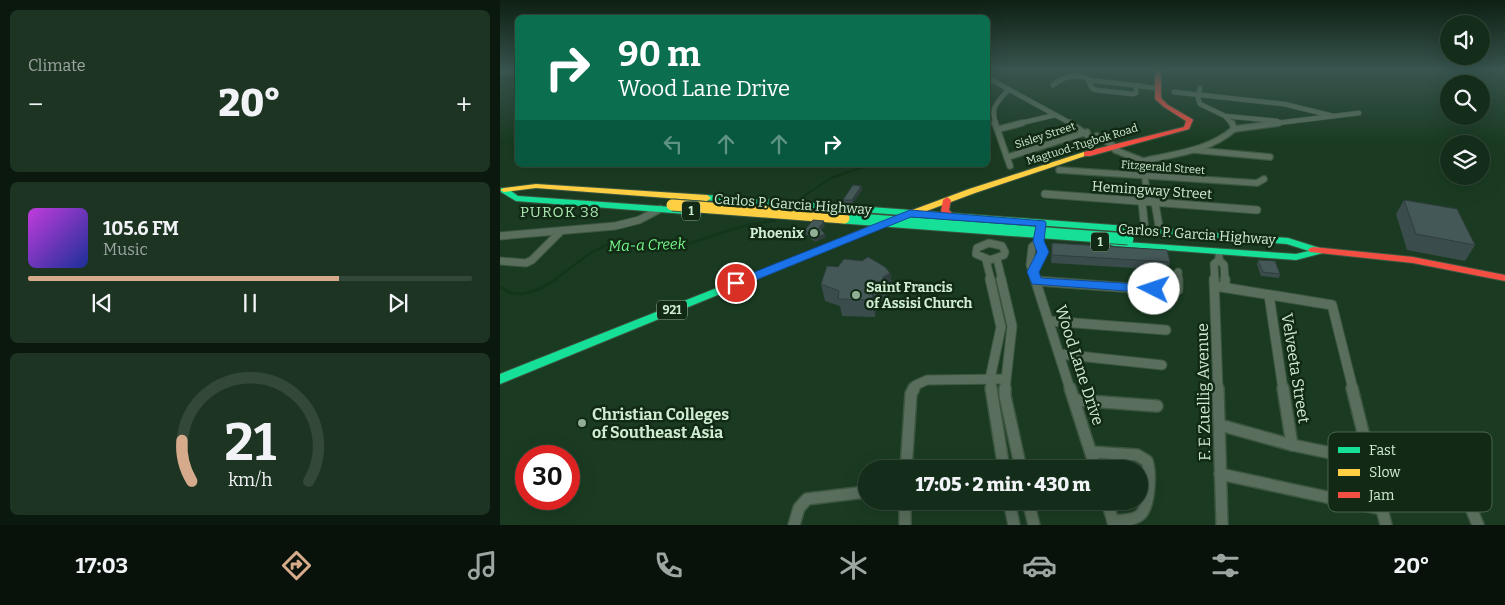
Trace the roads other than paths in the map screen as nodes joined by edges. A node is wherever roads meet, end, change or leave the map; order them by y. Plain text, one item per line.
1 (1005, 94) edge
2 (1015, 94) edge
3 (1156, 94) edge
4 (1186, 94) edge
5 (1198, 95) junction
6 (1359, 113) dead end
7 (1055, 115) junction
8 (1225, 116) junction
9 (1333, 116) junction
10 (1292, 122) junction
11 (999, 129) junction
12 (1234, 129) junction
13 (1084, 131) junction
14 (1115, 148) junction
15 (1192, 150) junction
16 (1008, 157) junction
17 (1270, 157) dead end
18 (1143, 161) junction
19 (1010, 166) dead end
20 (1059, 170) dead end
21 (1145, 176) junction
22 (1264, 179) dead end
23 (506, 191) edge
24 (1045, 194) dead end
25 (697, 198) junction
26 (947, 200) junction
27 (740, 201) junction
28 (1144, 203) junction
29 (780, 204) junction
30 (677, 206) junction
31 (1155, 206) junction
32 (818, 207) junction
33 (660, 209) junction
34 (854, 210) junction
35 (1257, 210) dead end
36 (727, 214) junction
37 (910, 214) junction
38 (938, 216) junction
39 (951, 216) junction
40 (769, 217) junction
41 (966, 218) junction
42 (808, 220) junction
43 (1000, 220) junction
44 (846, 223) junction
45 (1041, 223) junction
46 (880, 226) junction
47 (1105, 228) junction
48 (932, 230) junction
49 (1145, 230) junction
50 (561, 231) junction
51 (961, 232) junction
52 (1160, 232) junction
53 (500, 236) edge
54 (995, 239) junction
55 (1039, 239) junction
56 (1105, 242) junction
57 (1320, 251) junction
58 (1219, 256) junction
59 (997, 259) junction
60 (986, 260) junction
61 (500, 261) edge
62 (1178, 272) dead end
63 (1035, 276) junction
64 (1505, 278) edge
65 (1002, 279) junction
66 (990, 280) junction
67 (1220, 286) junction
68 (1270, 295) junction
69 (1049, 321) junction
70 (1166, 330) dead end
71 (1059, 354) junction
72 (1162, 365) dead end
73 (500, 379) edge
74 (990, 379) junction
75 (1005, 379) junction
76 (1074, 400) junction
77 (1157, 406) dead end
78 (1220, 425) junction
79 (1363, 432) edge
80 (1292, 445) junction
81 (1091, 452) junction
82 (1328, 452) edge
83 (907, 460) edge
84 (1003, 460) edge
85 (1019, 460) edge
86 (1093, 460) edge
87 (1220, 474) junction
88 (858, 493) edge
89 (1328, 497) edge
90 (905, 510) edge
91 (1011, 510) edge
92 (1030, 510) edge
93 (1110, 510) edge
94 (1383, 512) edge
95 (1473, 512) edge
96 (1114, 523) edge
97 (794, 525) edge
98 (905, 525) edge
99 (1014, 525) edge
100 (1034, 525) edge
101 (1222, 525) edge
102 (1386, 525) edge
103 (1478, 525) edge

1 - 11 street
2 - 7 street
3 - 14 main road, Magtuod-Tugbok Road
4 - 5 street
5 - 8 street
5 - 9 street
6 - 9 street
7 - 11 street
7 - 13 street
8 - 10 street
8 - 12 street
9 - 10 street
10 - 12 street
11 - 16 street
12 - 15 street
13 - 14 street
13 - 16 street, Sisley Street
14 - 18 street
14 - 26 main road, Magtuod-Tugbok Road
15 - 17 street
15 - 18 street
16 - 19 street
18 - 21 street
20 - 21 street, Fitzgerald Street
21 - 22 street, Fitzgerald Street
21 - 28 street
23 - 25 main road, Carlos P. Garcia Highway / 1
23 - 30 main road, Carlos P. Garcia Highway / 1
23 - 33 main road, Carlos P. Garcia Highway / 1
24 - 28 street, Hemingway Street
25 - 27 main road, Carlos P. Garcia Highway / 1
25 - 30 main road
26 - 37 main road, Magtuod-Tugbok Road
26 - 39 main road
27 - 29 main road, Carlos P. Garcia Highway / 1
27 - 36 main road
28 - 31 street, Hemingway Street
28 - 31 street
28 - 49 street
29 - 32 main road, Carlos P. Garcia Highway / 1
29 - 40 main road
30 - 33 main road, Carlos P. Garcia Highway / 1
30 - 36 main road, Carlos P. Garcia Highway / 1
30 - 57 main road, Carlos P. Garcia Highway / 1
31 - 35 street, Hemingway Street
31 - 52 street
32 - 34 main road, Carlos P. Garcia Highway / 1
32 - 42 main road
33 - 50 street
34 - 37 main road, Carlos P. Garcia Highway / 1
34 - 44 main road
36 - 40 main road, Carlos P. Garcia Highway / 1
37 - 38 main road, Carlos P. Garcia Highway / 1
37 - 46 main road, Magtuod-Tugbok Road
38 - 39 main road, Carlos P. Garcia Highway / 1
38 - 48 main road
39 - 41 main road, Carlos P. Garcia Highway / 1
40 - 42 main road, Carlos P. Garcia Highway / 1
41 - 43 main road, Carlos P. Garcia Highway / 1
41 - 51 main road
42 - 44 main road, Carlos P. Garcia Highway / 1
43 - 45 main road, Carlos P. Garcia Highway / 1
43 - 54 main road
44 - 46 main road, Carlos P. Garcia Highway / 1
45 - 47 main road, Carlos P. Garcia Highway / 1
45 - 55 main road
46 - 48 main road, Carlos P. Garcia Highway / 1
46 - 73 main road, 921
47 - 49 main road, Carlos P. Garcia Highway / 1
47 - 56 main road
48 - 51 main road, Carlos P. Garcia Highway / 1
49 - 52 main road, Carlos P. Garcia Highway / 1
50 - 53 street
50 - 61 street
51 - 54 main road, Carlos P. Garcia Highway / 1
52 - 57 main road, Carlos P. Garcia Highway / 1
54 - 55 main road, Carlos P. Garcia Highway / 1
54 - 59 street
54 - 60 street
55 - 56 main road, Carlos P. Garcia Highway / 1
55 - 63 street
55 - 63 street, Wood Lane Drive
56 - 58 main road, Carlos P. Garcia Highway / 1
57 - 58 main road, Carlos P. Garcia Highway / 1
57 - 64 main road, Carlos P. Garcia Highway / 1
58 - 67 street, F. E Zuellig Avenue
59 - 60 street
59 - 65 street
60 - 66 street
62 - 63 street
63 - 69 street, Wood Lane Drive
65 - 66 street
65 - 75 street
66 - 74 street
67 - 68 street
67 - 78 street, F. E Zuellig Avenue
68 - 79 street
68 - 80 street, Velveeta Street
69 - 70 street
69 - 71 street, Wood Lane Drive
71 - 72 street
71 - 76 street, Wood Lane Drive
74 - 75 street
74 - 83 street
74 - 84 street
75 - 85 street
76 - 77 street
76 - 81 street, Wood Lane Drive
78 - 80 street
78 - 87 street, F. E Zuellig Avenue
80 - 82 street
81 - 86 street, Wood Lane Drive
81 - 96 street
87 - 89 street
87 - 101 street, F. E Zuellig Avenue
88 - 97 street
90 - 98 street
91 - 99 street
92 - 100 street
93 - 96 street
94 - 102 street
95 - 103 street

